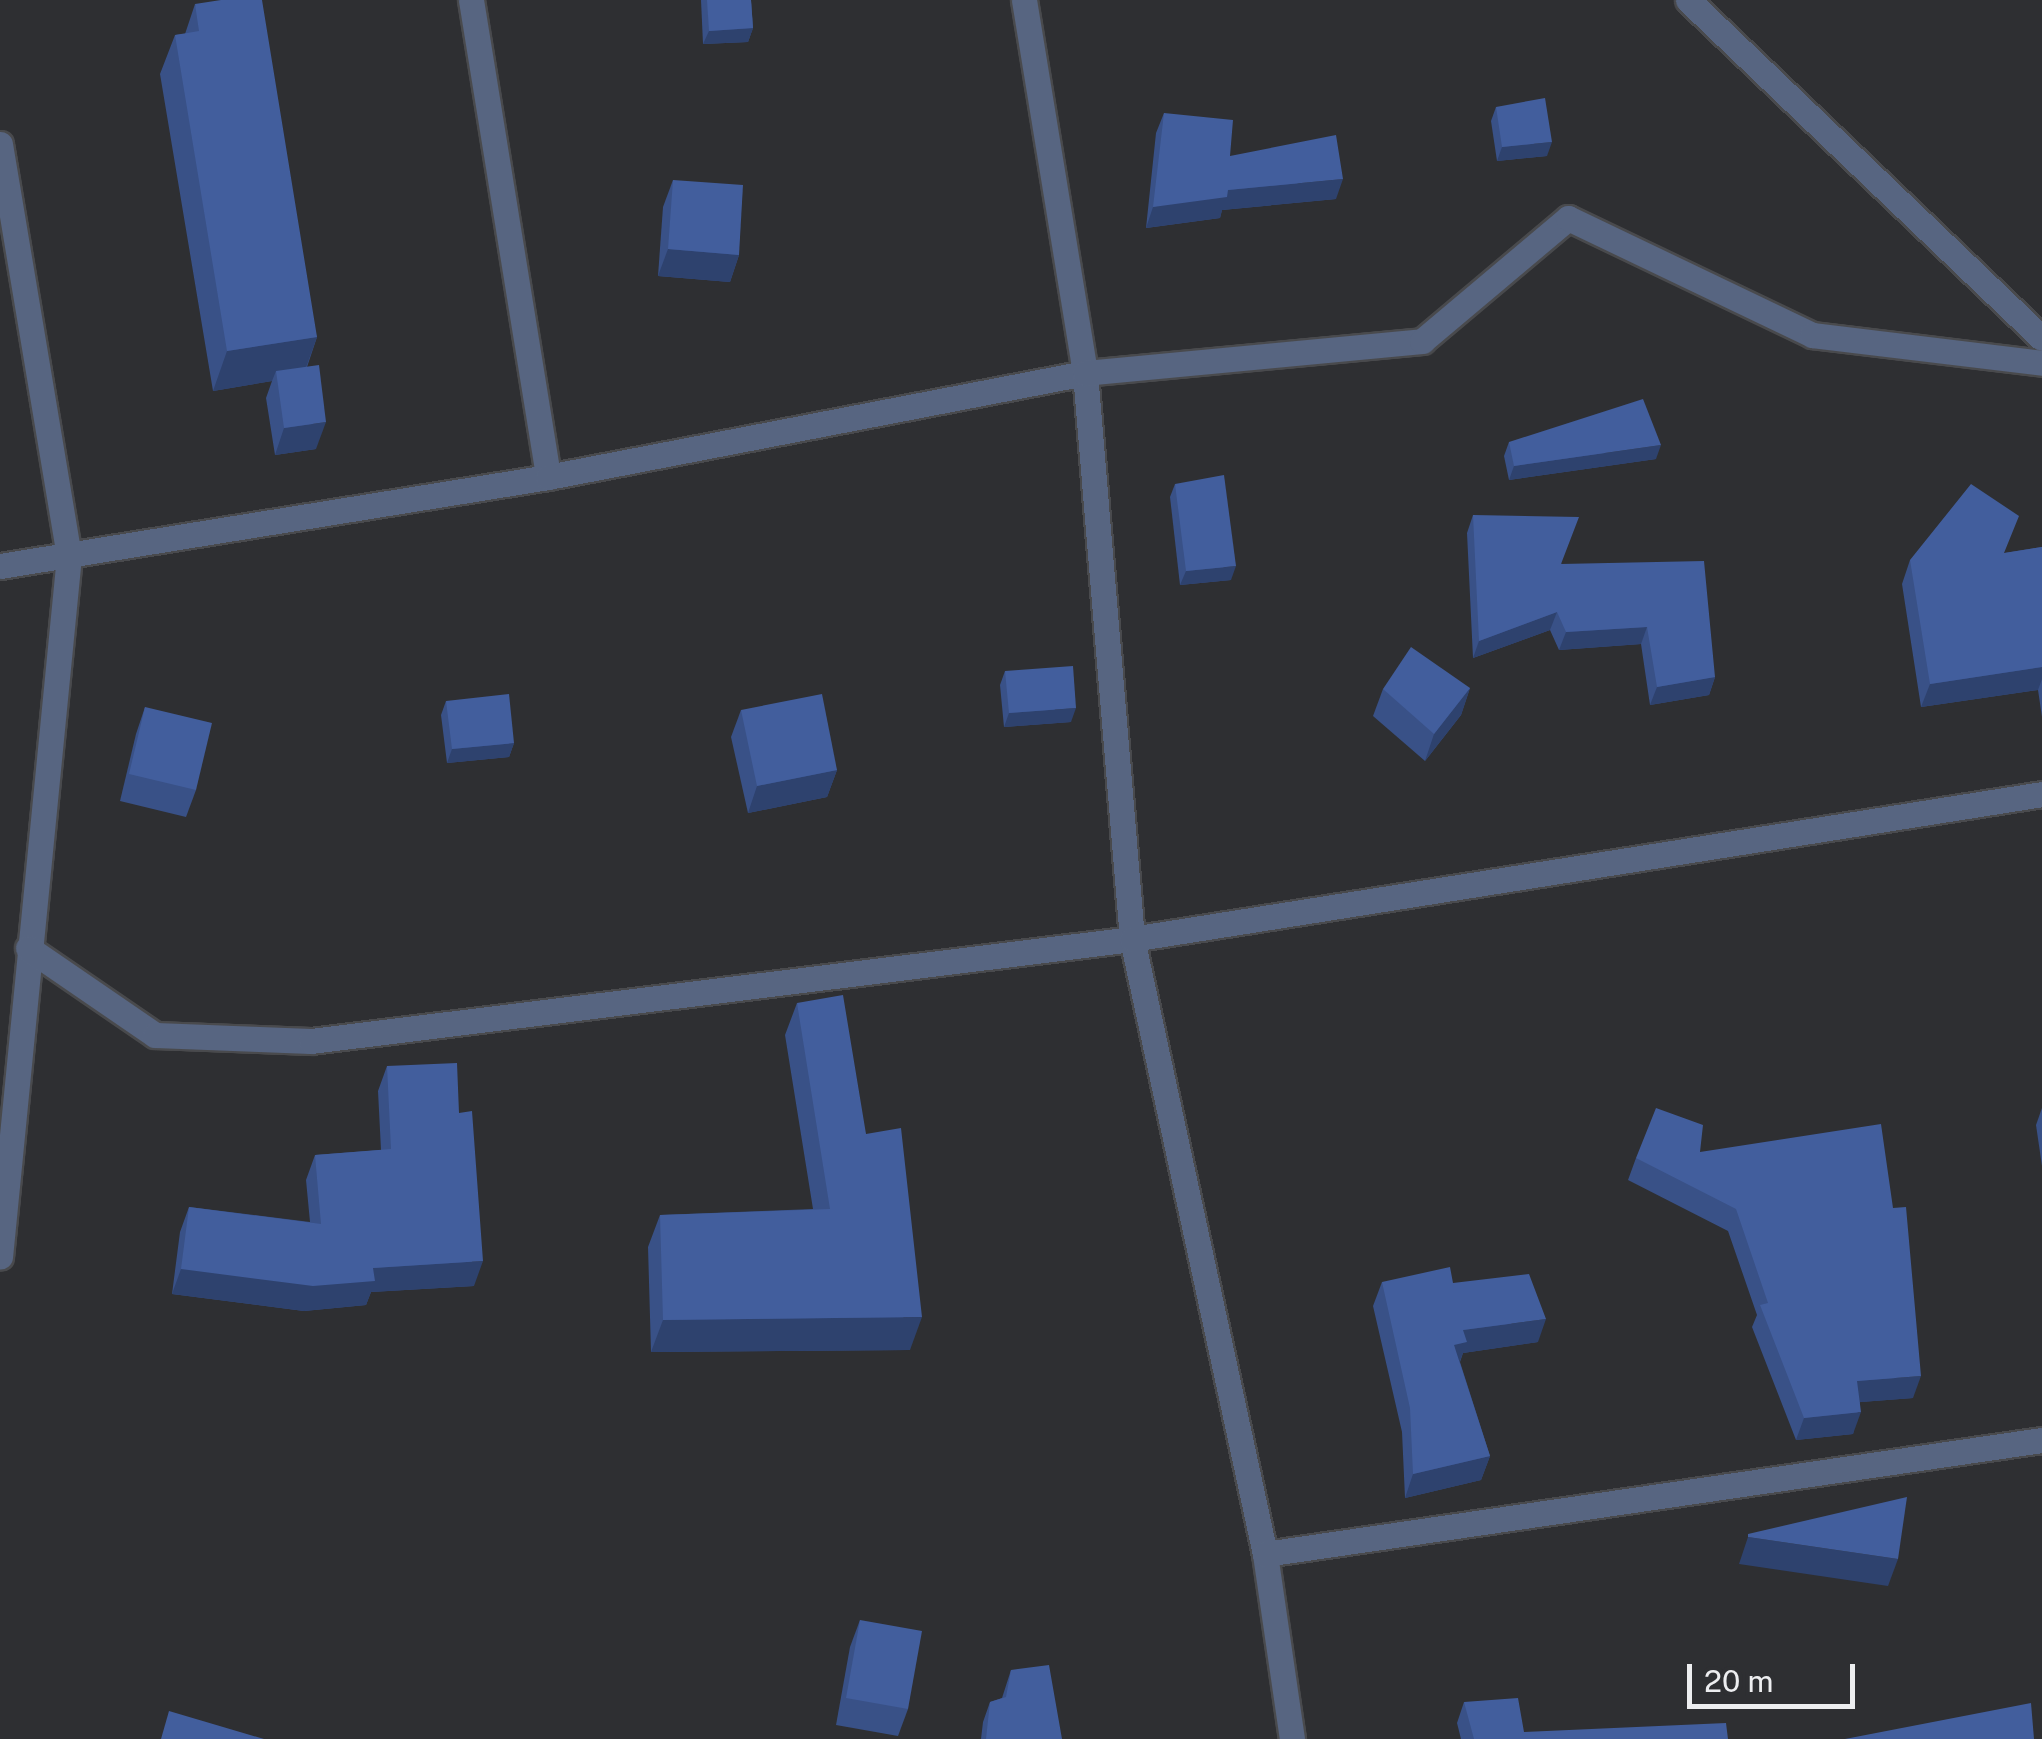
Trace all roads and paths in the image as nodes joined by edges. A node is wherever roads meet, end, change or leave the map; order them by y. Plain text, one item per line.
1 (470, 0) edge
2 (1024, 0) edge
3 (1688, 0) edge
4 (0, 144) edge
5 (2042, 338) edge
6 (2042, 363) edge
7 (1085, 373) junction
8 (548, 477) junction
9 (69, 556) junction
10 (0, 566) edge
11 (2042, 794) edge
12 (1132, 939) junction
13 (28, 948) junction
14 (0, 1258) edge
15 (2042, 1440) edge
16 (1265, 1554) junction
17 (1292, 1739) edge

1 - 8 street
2 - 7 street
3 - 5 street
4 - 9 street
6 - 7 street
7 - 8 street
7 - 12 street
8 - 9 street
9 - 10 street
9 - 13 street
11 - 12 street
12 - 13 street
12 - 16 street
13 - 14 street
15 - 16 street
16 - 17 street

